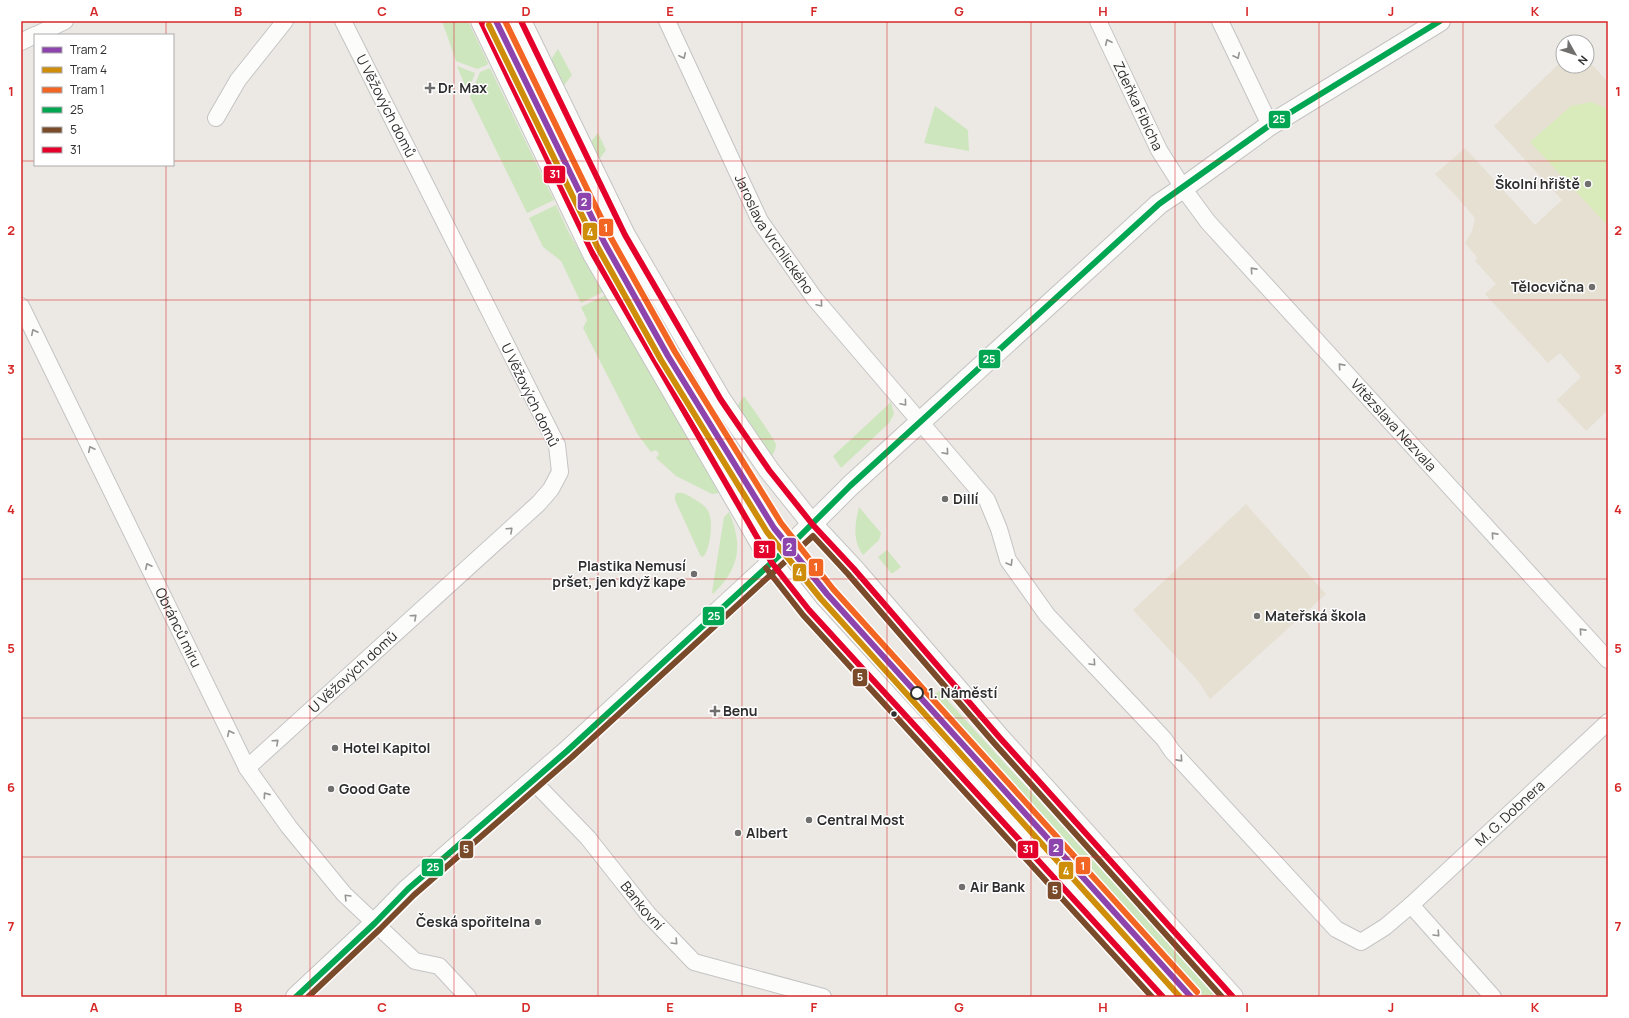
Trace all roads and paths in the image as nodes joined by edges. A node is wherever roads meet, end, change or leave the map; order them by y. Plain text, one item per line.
1 (65, 21) edge
2 (285, 21) edge
3 (343, 21) edge
4 (481, 21) edge
5 (521, 21) edge
6 (667, 21) edge
7 (1098, 21) edge
8 (1220, 21) edge
9 (1440, 21) edge
10 (37, 34) edge
11 (34, 36) edge
12 (21, 42) edge
13 (216, 118) dead end
14 (1270, 125) junction
15 (1183, 188) junction
16 (21, 306) edge
17 (920, 423) junction
18 (813, 525) junction
19 (772, 563) junction
20 (1608, 660) edge
21 (1608, 722) edge
22 (247, 768) junction
23 (532, 781) junction
24 (1411, 905) junction
25 (375, 923) junction
26 (1361, 942) joint
27 (778, 992) edge
28 (296, 997) edge
29 (468, 997) edge
30 (823, 997) edge
31 (1163, 997) edge
32 (1233, 997) edge
33 (1494, 997) edge

1 - 10 street
2 - 13 street
22 -> 3 street, U Věžových domů
4 - 19 street
5 - 18 street
6 -> 17 street, Jaroslava Vrchlického
15 -> 7 street, Zdeňka Fibicha
8 -> 14 street
9 - 14 street
11 - 12 street
14 - 15 street
15 - 17 street
20 -> 15 street, Vítězslava Nezvala
22 -> 16 street, Obránců míru
17 - 18 street
17 -> 26 street, Jaroslava Vrchlického
18 - 19 street
18 - 32 street
19 - 23 street
19 - 31 street
21 - 24 street, M. G. Dobnera
25 -> 22 street, Obránců míru
23 - 25 street
23 -> 27 street, Bankovní
24 - 26 street, M. G. Dobnera
24 -> 33 street
25 - 28 street
25 - 29 street, Obránců míru
27 - 30 street

